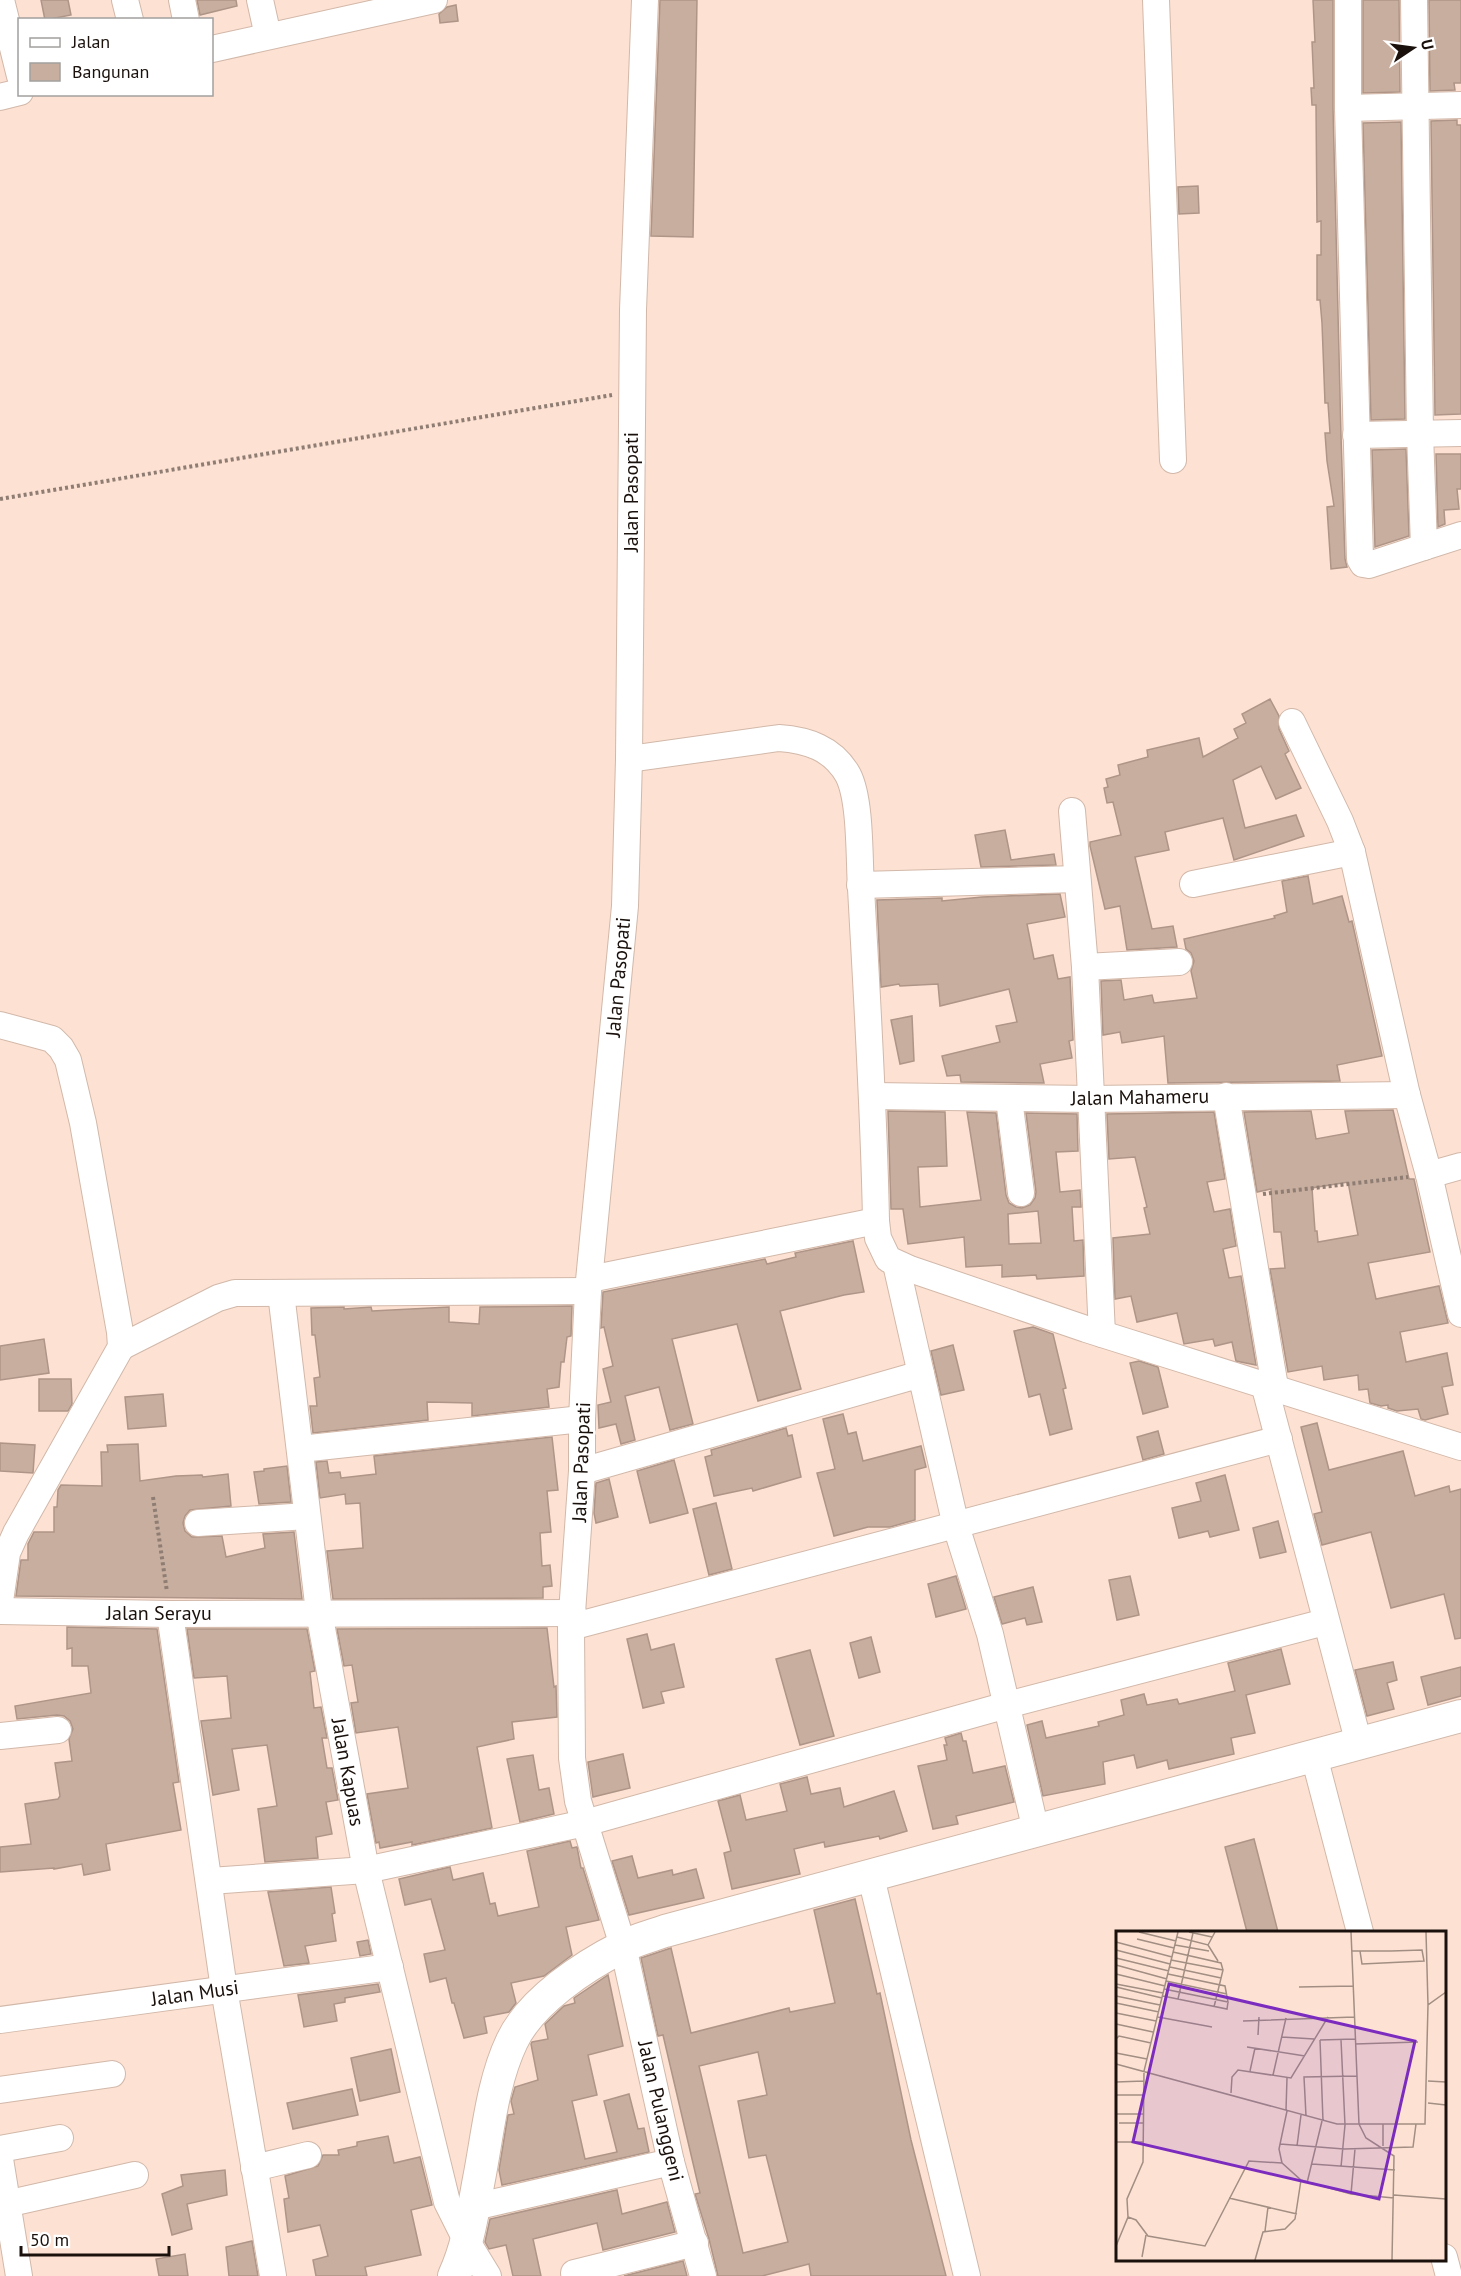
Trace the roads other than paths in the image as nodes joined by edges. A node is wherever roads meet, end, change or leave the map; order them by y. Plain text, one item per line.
1 (1, 0) edge
2 (125, 0) edge
3 (182, 0) edge
4 (260, 0) edge
5 (434, 0) edge
6 (645, 0) edge
7 (1156, 0) edge
8 (1348, 0) edge
9 (1414, 0) edge
10 (130, 18) edge
11 (186, 18) edge
12 (268, 36) junction
13 (213, 49) edge
14 (18, 68) edge
15 (18, 92) edge
16 (0, 97) edge
17 (1461, 105) edge
18 (1416, 106) junction
19 (1348, 108) junction
20 (1461, 433) edge
21 (1420, 434) junction
22 (1356, 435) junction
23 (1173, 460) dead end
24 (1461, 535) edge
25 (1424, 547) junction
26 (1292, 722) dead end
27 (629, 759) junction
28 (1072, 812) dead end
29 (1352, 852) junction
30 (1077, 879) junction
31 (1193, 884) dead end
32 (860, 885) junction
33 (1179, 962) dead end
34 (1085, 967) junction
35 (0, 1025) edge
36 (1407, 1095) junction
37 (873, 1096) junction
38 (1226, 1096) junction
39 (1009, 1099) junction
40 (1091, 1099) junction
41 (1461, 1167) edge
42 (1430, 1175) junction
43 (1021, 1193) dead end
44 (876, 1221) junction
45 (896, 1264) junction
46 (589, 1285) junction
47 (281, 1293) junction
48 (1461, 1314) edge
49 (1102, 1334) junction
50 (121, 1347) junction
51 (921, 1374) junction
52 (1269, 1386) junction
53 (582, 1419) junction
54 (1279, 1439) junction
55 (1461, 1447) edge
56 (300, 1449) junction
57 (582, 1471) junction
58 (307, 1516) junction
59 (198, 1523) dead end
60 (956, 1526) junction
61 (3, 1554) edge
62 (0, 1601) edge
63 (0, 1611) edge
64 (319, 1612) junction
65 (170, 1614) junction
66 (572, 1620) junction
67 (1325, 1622) junction
68 (1007, 1705) junction
69 (1461, 1716) edge
70 (58, 1730) dead end
71 (0, 1736) edge
72 (1359, 1743) junction
73 (1314, 1756) junction
74 (585, 1823) junction
75 (1036, 1831) junction
76 (366, 1870) junction
77 (871, 1876) junction
78 (210, 1881) junction
79 (1360, 1931) edge
80 (623, 1946) junction
81 (390, 1967) junction
82 (224, 1989) junction
83 (0, 2020) edge
84 (112, 2074) dead end
85 (0, 2090) edge
86 (60, 2138) dead end
87 (0, 2149) edge
88 (308, 2155) dead end
89 (0, 2159) edge
90 (671, 2162) junction
91 (254, 2168) junction
92 (135, 2175) dead end
93 (6, 2204) junction
94 (474, 2207) junction
95 (466, 2240) junction
96 (695, 2243) junction
97 (1445, 2261) edge
98 (574, 2273) dead end
99 (19, 2276) edge
100 (273, 2276) edge
101 (454, 2276) edge
102 (488, 2276) edge
103 (703, 2276) edge
104 (967, 2276) edge
105 (1449, 2276) edge

1 - 14 street
2 - 10 street
3 - 11 street
4 - 12 street
5 - 12 street
6 - 27 street, Jalan Pasopati
7 - 23 street
8 - 19 street
9 - 18 street
12 - 13 street
15 - 16 street
17 - 18 street
18 - 19 street
18 - 21 street
19 - 22 street
20 - 21 street
21 - 22 street
21 - 25 street
22 - 25 street
24 - 25 street
26 - 29 street
27 - 32 street
27 - 46 street, Jalan Pasopati
28 - 30 street
29 - 31 street
29 - 36 street
30 - 32 street
30 - 34 street
32 - 37 street
33 - 34 street
34 - 40 street
35 - 50 street
36 - 38 street, Jalan Mahameru
36 - 42 street
37 - 39 street, Jalan Mahameru
37 - 44 street
38 - 40 street, Jalan Mahameru
38 - 52 street
39 - 40 street, Jalan Mahameru
39 - 43 street
40 - 49 street
41 - 42 street
42 - 48 street
44 - 45 street
44 - 46 street
45 - 49 street
45 - 51 street
46 - 47 street
46 - 53 street, Jalan Pasopati
47 - 50 street
47 - 56 street, Jalan Kapuas
49 - 52 street
50 - 61 street
51 - 57 street
51 - 60 street
52 - 54 street
52 - 55 street
53 - 56 street
53 - 57 street, Jalan Pasopati
54 - 60 street, Jalan Serayu
54 - 67 street
56 - 58 street, Jalan Kapuas
57 - 66 street, Jalan Pasopati
58 - 59 street
58 - 64 street, Jalan Kapuas
60 - 66 street, Jalan Serayu
60 - 68 street
61 - 62 street
63 - 65 street, Jalan Serayu
64 - 65 street, Jalan Serayu
64 - 66 street, Jalan Serayu
64 - 76 street, Jalan Kapuas
65 - 78 street
66 - 74 street, Jalan Pasopati
67 - 68 street
67 - 72 street
68 - 74 street
68 - 75 street
69 - 72 main road
70 - 71 street
72 - 73 main road
73 - 75 main road
73 - 79 street
74 - 76 street
74 - 80 street, Jalan Pasopati
75 - 77 main road
76 - 78 street
76 - 81 street, Jalan Kapuas
77 - 80 main road
77 - 104 street
78 - 82 street
80 - 90 street, Jalan Pulanggeni
80 - 94 main road
81 - 82 street, Jalan Musi
81 - 95 street, Jalan Kapuas
82 - 83 street, Jalan Musi
82 - 91 street
84 - 85 street
86 - 87 street
88 - 91 street
89 - 93 street
90 - 94 street
90 - 96 street, Jalan Pulanggeni
91 - 100 street
92 - 93 street
93 - 99 street
94 - 95 main road
95 - 101 main road
95 - 102 street, Jalan Kapuas
96 - 98 street
96 - 103 street, Jalan Pulanggeni
97 - 105 street

